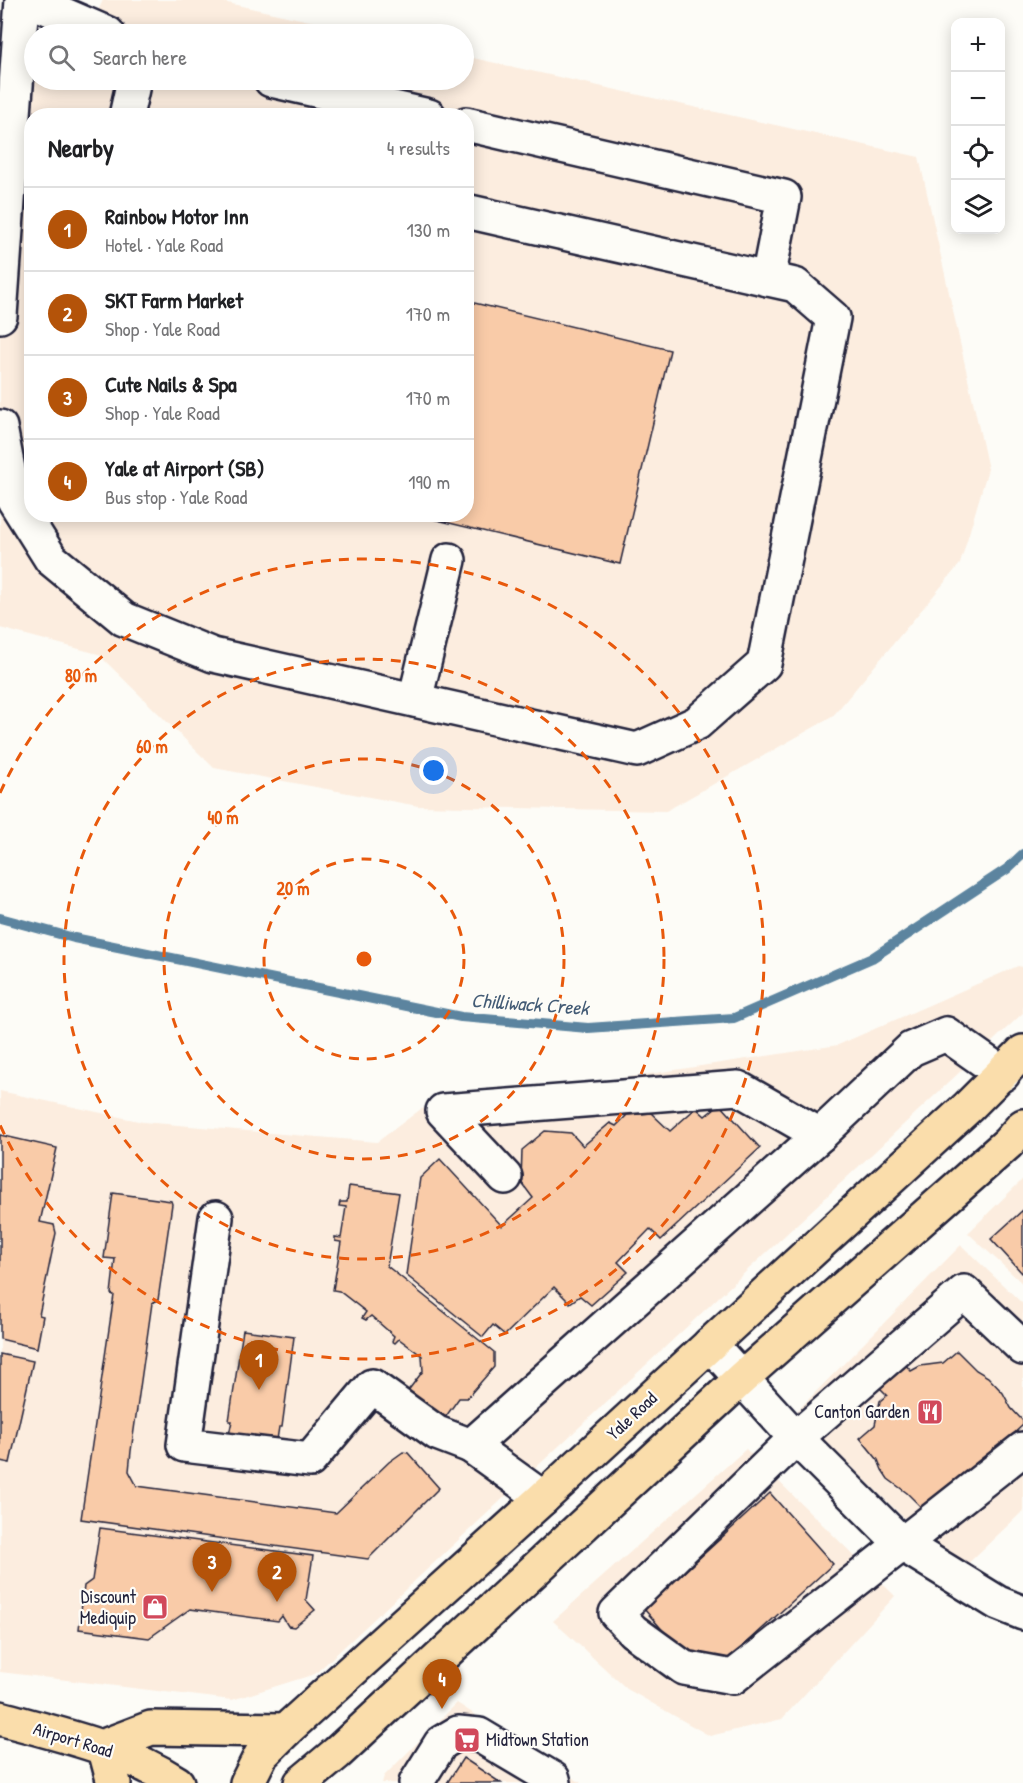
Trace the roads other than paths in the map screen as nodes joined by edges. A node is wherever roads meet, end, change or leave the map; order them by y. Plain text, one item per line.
1 (22, 0) edge
2 (30, 0) edge
3 (85, 24) edge
4 (132, 90) edge
5 (315, 90) edge
6 (128, 108) edge
7 (394, 108) edge
8 (474, 126) edge
9 (474, 213) edge
10 (768, 279) junction
11 (0, 316) edge
12 (0, 427) edge
13 (24, 516) edge
14 (28, 522) edge
15 (449, 560) dead end
16 (416, 700) junction
17 (1013, 1063) edge
18 (1023, 1126) edge
19 (820, 1135) junction
20 (505, 1177) dead end
21 (216, 1218) dead end
22 (710, 1344) junction
23 (1023, 1348) edge
24 (742, 1378) junction
25 (796, 1438) junction
26 (471, 1446) junction
27 (1023, 1449) edge
28 (543, 1498) junction
29 (902, 1544) junction
30 (1023, 1613) edge
31 (0, 1718) edge
32 (286, 1730) junction
33 (104, 1746) junction
34 (338, 1768) edge
35 (114, 1783) edge
36 (177, 1783) edge
37 (247, 1783) edge
38 (301, 1783) edge
39 (416, 1783) edge
40 (554, 1783) edge

1 - 11 lane
2 - 3 lane
4 - 6 lane
5 - 7 lane
8 - 10 lane
9 - 10 lane
10 - 16 lane
12 - 13 lane
14 - 16 lane
15 - 16 lane
17 - 19 lane
17 - 22 main road, Yale Road
18 - 24 main road
19 - 20 lane
19 - 26 lane
21 - 26 lane
22 - 24 lane
22 - 28 main road, Yale Road
23 - 25 lane
24 - 25 lane
24 - 34 main road
25 - 29 lane
25 - 29 lane
26 - 28 lane
27 - 29 lane
28 - 32 main road, Yale Road
29 - 30 lane
31 - 33 main road, Airport Road
32 - 33 main road
32 - 37 main road, Yale Road
33 - 35 main road
33 - 36 main road, Airport Road
34 - 38 main road
39 - 40 lane

